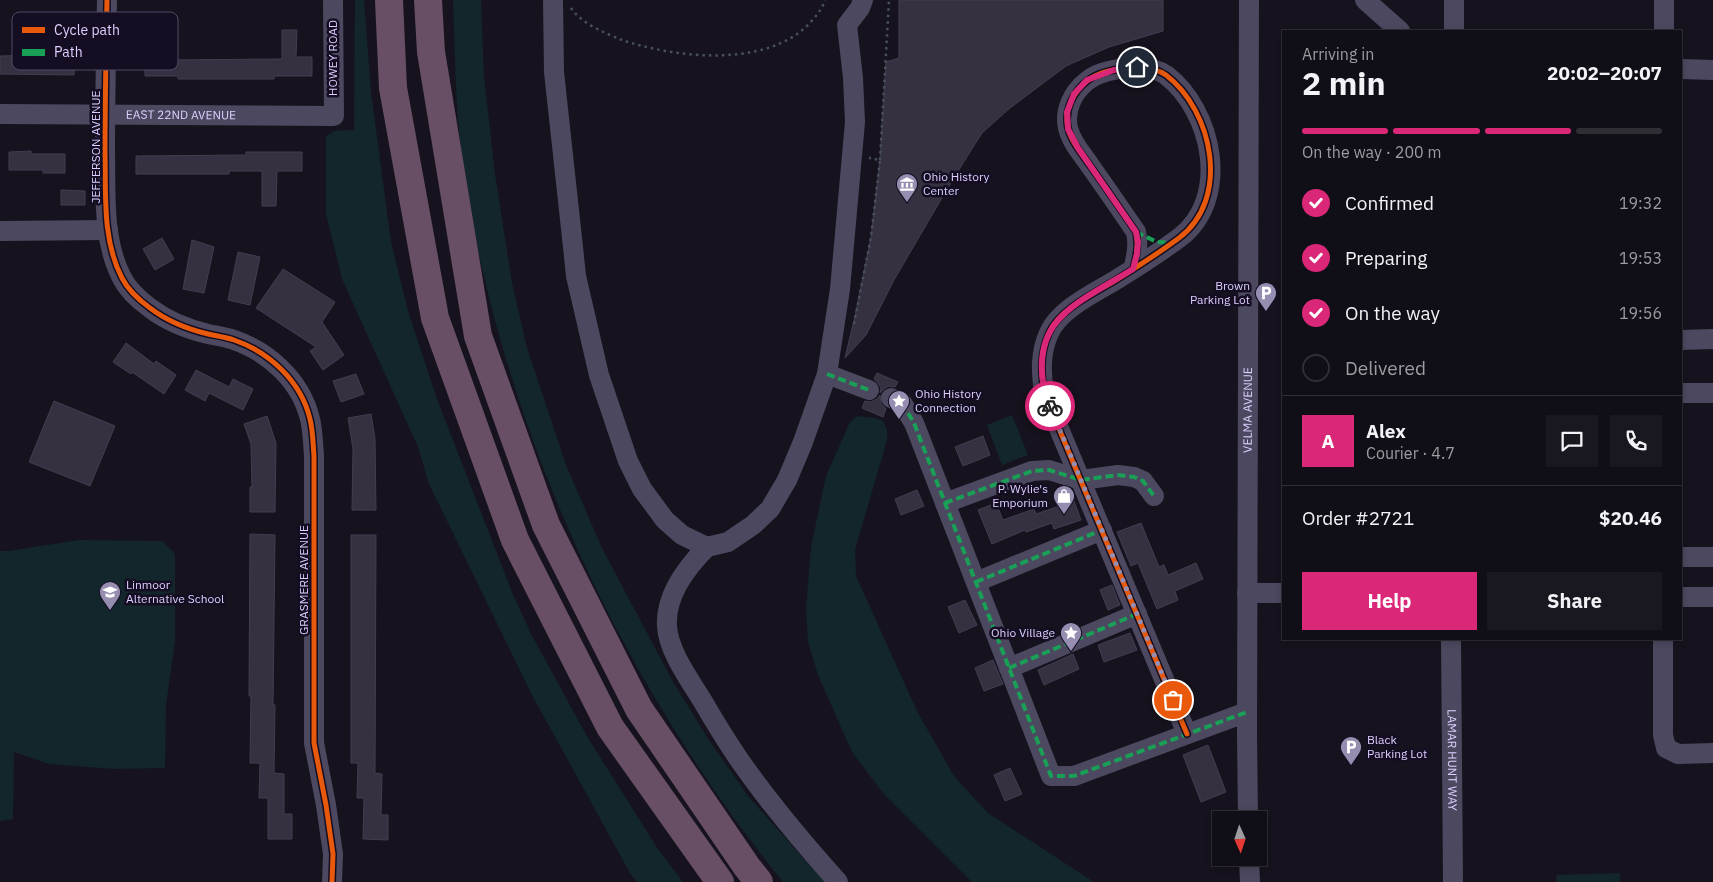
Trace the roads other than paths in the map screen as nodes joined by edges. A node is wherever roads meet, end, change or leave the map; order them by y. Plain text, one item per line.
1 (333, 0) edge
2 (389, 0) edge
3 (428, 0) edge
4 (863, 0) edge
5 (1249, 0) edge
6 (1365, 0) edge
7 (1454, 0) edge
8 (1664, 0) edge
9 (561, 3) edge
10 (1399, 30) edge
11 (1454, 30) edge
12 (1664, 30) edge
13 (105, 70) edge
14 (1682, 70) edge
15 (1713, 70) edge
16 (0, 114) edge
17 (105, 114) junction
18 (334, 116) joint
19 (108, 230) junction
20 (0, 231) edge
21 (1136, 232) junction
22 (1172, 243) junction
23 (1133, 269) junction
24 (206, 334) joint
25 (1682, 340) edge
26 (1713, 340) edge
27 (827, 374) junction
28 (869, 390) dead end
29 (1682, 393) edge
30 (1713, 393) edge
31 (891, 398) dead end
32 (1081, 480) junction
33 (1154, 496) dead end
34 (946, 503) junction
35 (1102, 530) junction
36 (707, 546) junction
37 (1682, 557) edge
38 (1713, 557) edge
39 (976, 582) junction
40 (1247, 593) junction
41 (1282, 593) edge
42 (1682, 597) edge
43 (1713, 597) edge
44 (1137, 614) junction
45 (1451, 640) edge
46 (1663, 640) edge
47 (1010, 668) junction
48 (1247, 712) junction
49 (1187, 734) junction
50 (1713, 753) edge
51 (1248, 811) edge
52 (1249, 866) edge
53 (332, 882) edge
54 (720, 882) edge
55 (760, 882) edge
56 (838, 882) edge
57 (1250, 882) edge
58 (1453, 882) edge

1 - 18 street, HOWEY ROAD
2 - 54 highway
3 - 55 highway
4 - 27 street
5 - 40 street, VELMA AVENUE
6 - 10 street
7 - 11 street
8 - 12 street
9 - 36 street
13 - 17 street, JEFFERSON AVENUE
14 - 15 street
16 - 17 street, EAST 22ND AVENUE
17 - 18 street, EAST 22ND AVENUE
17 - 19 street, JEFFERSON AVENUE
19 - 20 street
19 - 24 street, JEFFERSON AVENUE
21 - 22 street
21 - 22 street
21 - 23 street
22 - 23 street
23 - 32 street
24 - 53 street, GRASMERE AVENUE
25 - 26 street
27 - 28 street
27 - 36 street
29 - 30 street
31 - 34 street
32 - 33 street
32 - 34 street
32 - 35 street
34 - 39 street
35 - 39 street
35 - 44 street
36 - 56 street
37 - 38 street
39 - 47 street
40 - 41 street
40 - 48 street, VELMA AVENUE
42 - 43 street
44 - 47 street
44 - 49 street
45 - 58 street, LAMAR HUNT WAY
46 - 50 street
47 - 49 street
48 - 49 street
48 - 51 street, VELMA AVENUE
52 - 57 street

